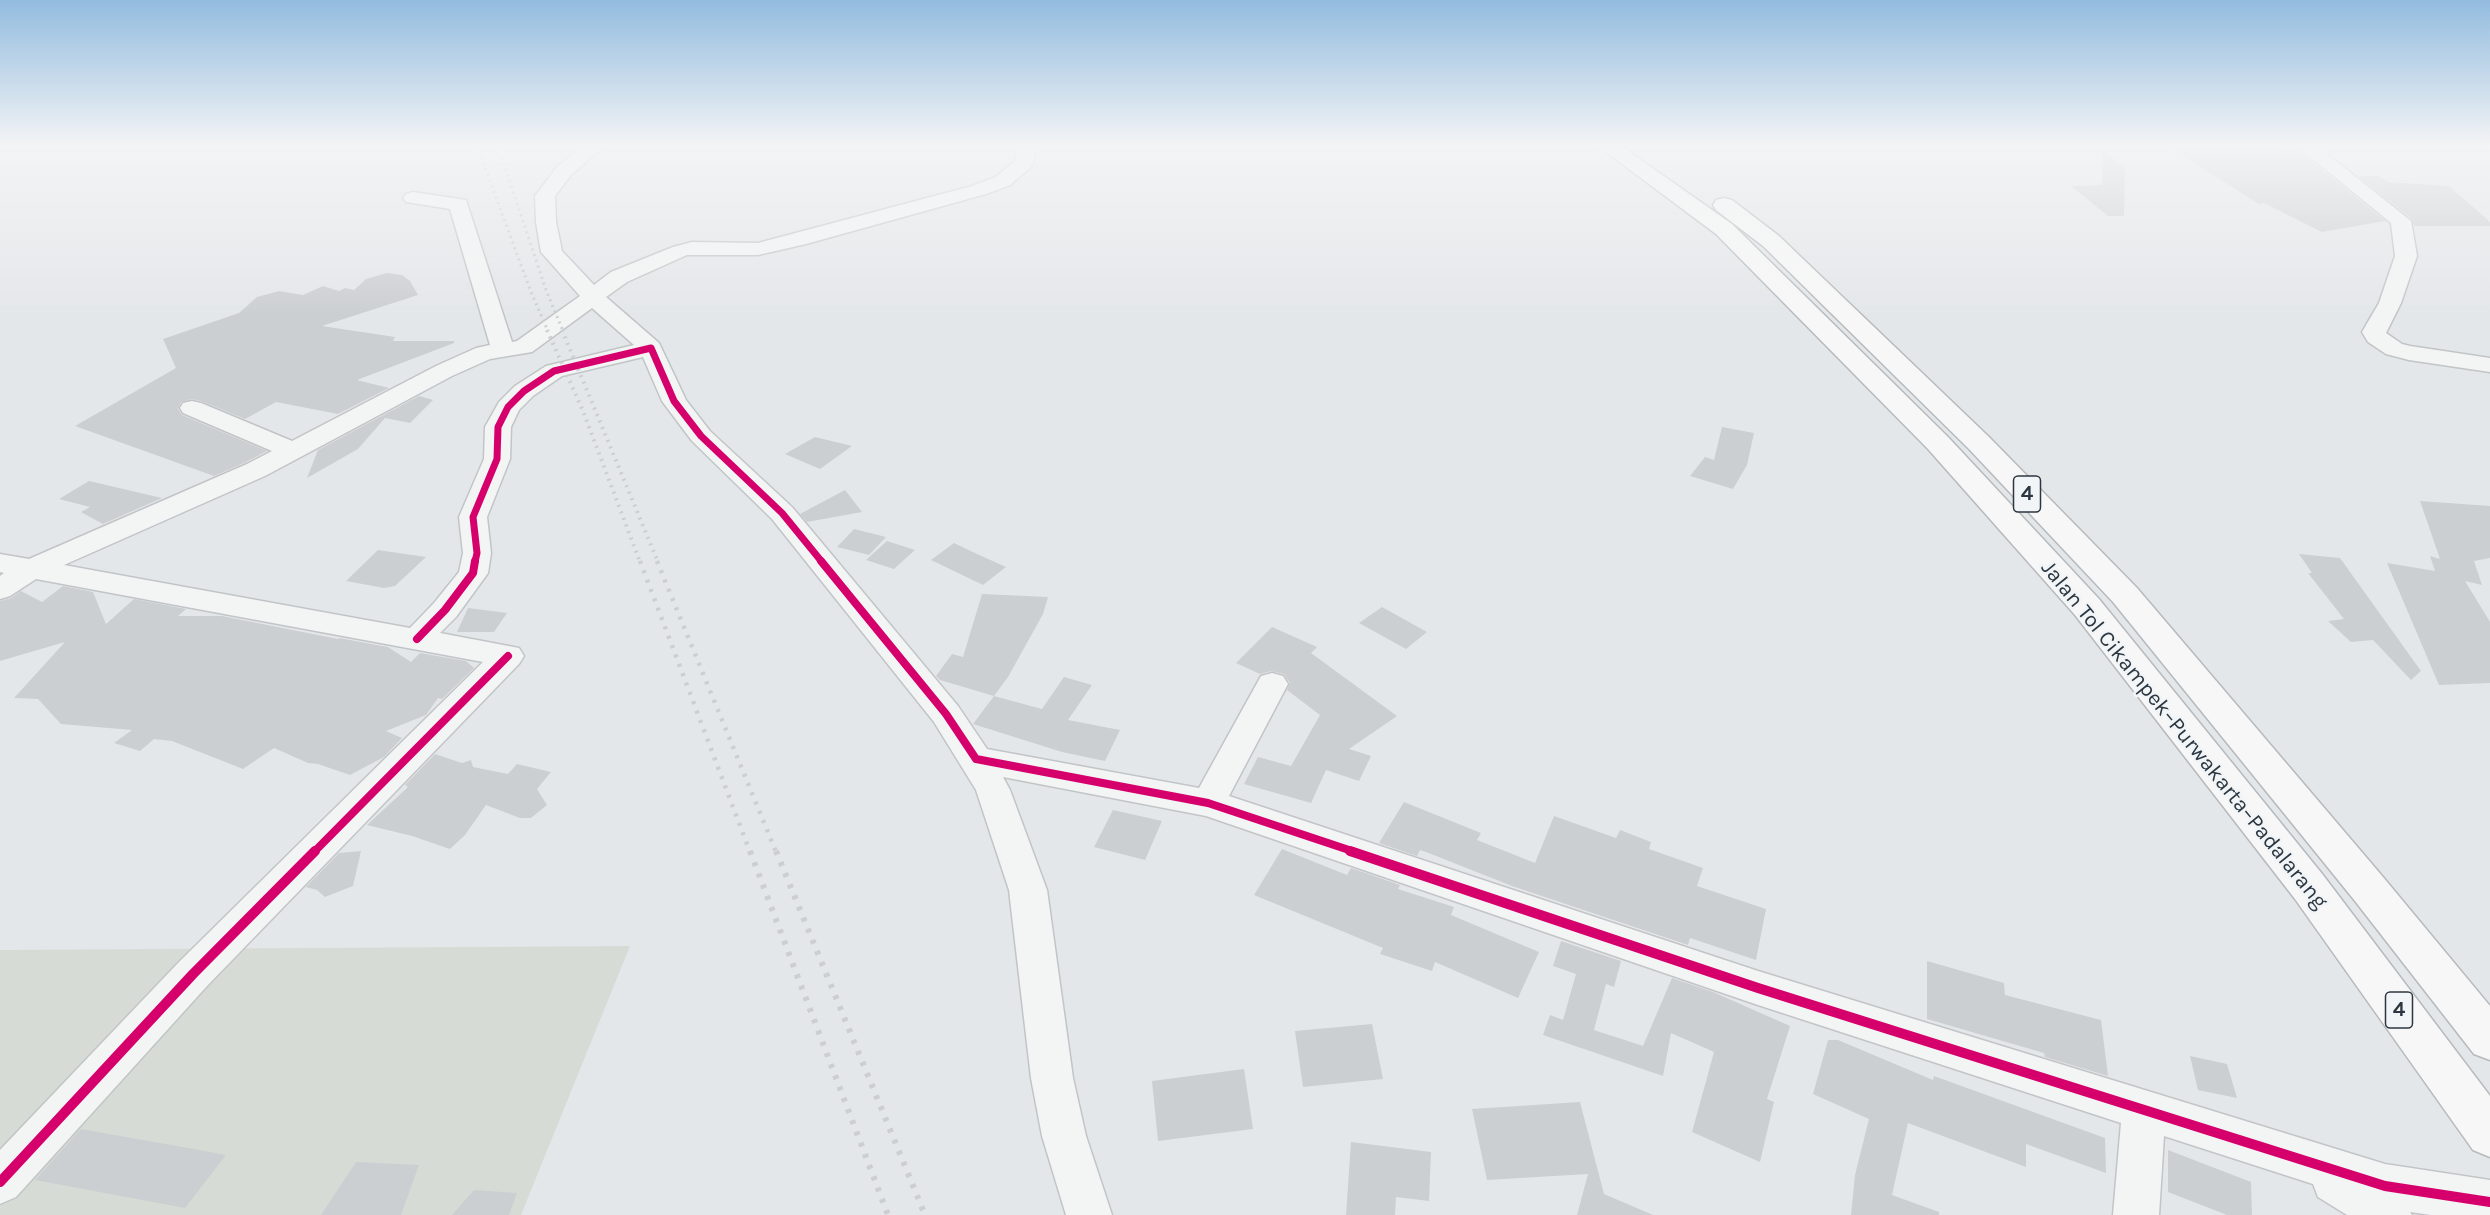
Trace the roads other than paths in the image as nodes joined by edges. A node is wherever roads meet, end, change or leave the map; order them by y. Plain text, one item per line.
1 (449, 203) edge
2 (545, 203) edge
3 (934, 203) edge
4 (1687, 203) edge
5 (1720, 203) edge
6 (2378, 203) edge
7 (593, 297) junction
8 (651, 348) junction
9 (503, 351) junction
10 (2490, 365) edge
11 (192, 408) dead end
12 (294, 451) junction
13 (0, 563) edge
14 (29, 570) junction
15 (0, 589) edge
16 (417, 639) junction
17 (1272, 684) dead end
18 (976, 759) junction
19 (1208, 803) junction
20 (2490, 1040) edge
21 (2144, 1109) junction
22 (2490, 1134) edge
23 (0, 1182) edge
24 (2387, 1200) edge
25 (2490, 1202) edge
26 (1089, 1215) edge
27 (2136, 1215) edge

1 - 9 street
2 - 7 street
3 - 7 street
4 - 22 highway, Jalan Tol Cikampek–Purwakarta–Padalarang / 4
5 - 20 highway, Jalan Tol Cikampek–Purwakarta–Padalarang / 4
6 - 10 street
7 - 8 street
7 - 9 street
8 - 16 street
8 - 18 street
9 - 12 street
11 - 12 street
12 - 14 street
13 - 14 street
14 - 15 street
14 - 16 street
16 - 23 street
17 - 19 street
18 - 19 street
18 - 26 street
19 - 21 street
21 - 24 street
21 - 27 street
24 - 25 street

